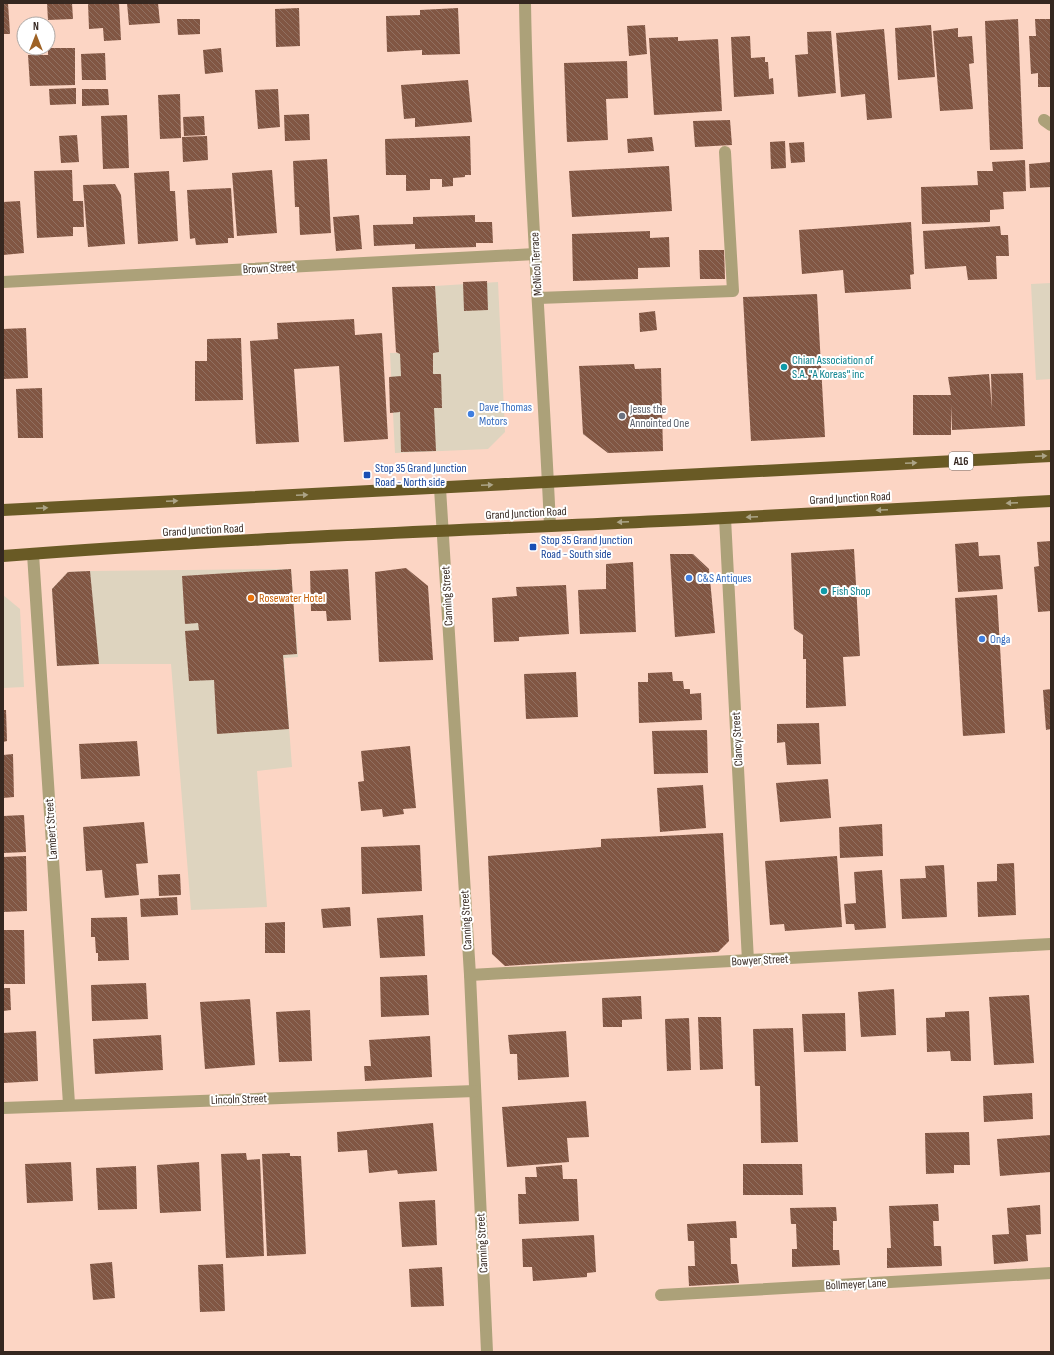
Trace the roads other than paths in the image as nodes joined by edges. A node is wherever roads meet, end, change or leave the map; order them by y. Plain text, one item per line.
1 (525, 3) edge
2 (725, 152) dead end
3 (535, 254) junction
4 (3, 282) edge
5 (538, 298) junction
6 (1051, 456) edge
7 (548, 482) junction
8 (440, 488) junction
9 (1051, 501) edge
10 (3, 510) edge
11 (725, 518) junction
12 (550, 525) junction
13 (443, 531) junction
14 (32, 554) junction
15 (3, 556) edge
16 (1051, 944) edge
17 (748, 961) junction
18 (470, 975) junction
19 (475, 1091) junction
20 (69, 1104) junction
21 (3, 1108) edge
22 (1051, 1273) edge
23 (661, 1295) dead end
24 (486, 1352) edge

1 - 3 street, McNicol Terrace
2 - 5 street
3 - 4 street, Brown Street
3 - 5 street, McNicol Terrace
5 - 7 street, McNicol Terrace
7 -> 6 highway, A16
8 -> 7 highway, A16
7 - 12 street, McNicol Terrace
10 -> 8 highway, A16
8 - 13 street, Canning Street
9 -> 11 highway, Grand Junction Road
11 -> 12 highway, Grand Junction Road
11 - 17 street, Clancy Street
12 - 13 highway, Grand Junction Road
13 - 14 highway, Grand Junction Road
13 - 18 street, Canning Street
14 - 15 highway, Grand Junction Road
14 - 20 street, Lambert Street
16 - 17 street, Bowyer Street
17 - 18 street, Bowyer Street
18 - 19 street, Canning Street
19 - 20 street, Lincoln Street
19 - 24 street, Canning Street
20 - 21 street, Lincoln Street
22 - 23 street, Bollmeyer Lane

